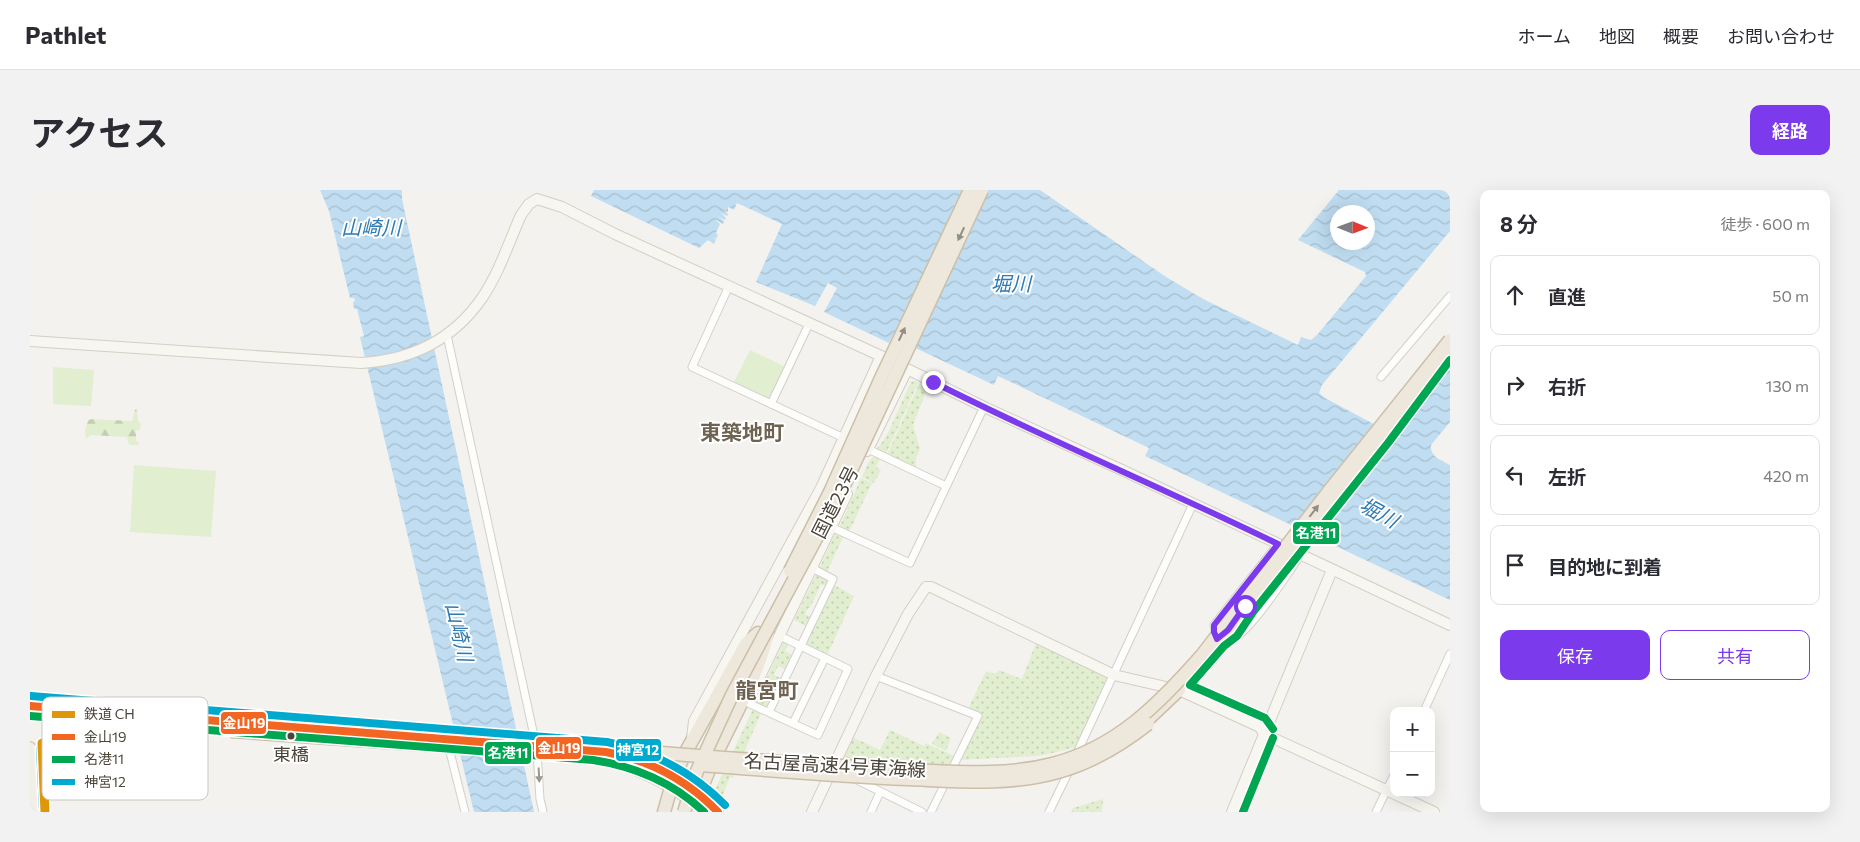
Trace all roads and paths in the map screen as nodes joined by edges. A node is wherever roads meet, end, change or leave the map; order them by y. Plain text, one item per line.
1 (970, 190) edge
2 (982, 190) edge
3 (729, 286) junction
4 (1450, 296) edge
5 (810, 324) junction
6 (447, 335) junction
7 (30, 340) edge
8 (1450, 342) edge
9 (1450, 355) edge
10 (881, 356) junction
11 (1432, 368) dead end
12 (907, 370) junction
13 (1381, 377) dead end
14 (771, 404) junction
15 (984, 407) junction
16 (844, 437) junction
17 (868, 447) junction
18 (946, 486) junction
19 (1193, 504) junction
20 (831, 527) junction
21 (1278, 544) junction
22 (1301, 555) junction
23 (812, 568) junction
24 (1332, 570) junction
25 (1245, 606) dead end
26 (1450, 625) edge
27 (763, 630) junction
28 (780, 636) junction
29 (1220, 640) junction
30 (801, 646) junction
31 (1450, 654) edge
32 (825, 658) junction
33 (1114, 675) junction
34 (876, 676) junction
35 (1177, 690) junction
36 (748, 702) junction
37 (1426, 707) edge
38 (769, 712) junction
39 (208, 719) edge
40 (208, 722) edge
41 (793, 723) junction
42 (1141, 723) junction
43 (208, 726) edge
44 (208, 728) edge
45 (1264, 734) junction
46 (691, 741) junction
47 (451, 742) junction
48 (30, 748) edge
49 (534, 748) junction
50 (713, 760) junction
51 (857, 767) junction
52 (833, 768) junction
53 (782, 772) junction
54 (673, 781) junction
55 (1390, 783) edge
56 (1386, 791) junction
57 (880, 792) junction
58 (698, 806) edge
59 (33, 812) edge
60 (465, 812) edge
61 (543, 812) edge
62 (664, 812) edge
63 (676, 812) edge
64 (684, 812) edge
65 (718, 812) edge
66 (812, 812) edge
67 (871, 812) edge
68 (922, 812) edge
69 (931, 812) edge
70 (1049, 812) edge
71 (1232, 812) edge
72 (1376, 812) edge
73 (1434, 812) edge

27 -> 1 highway, 国道23号, bridge
2 -> 27 highway, 国道23号, bridge
3 - 5 street
3 - 6 street
3 - 14 street
4 - 13 street
5 - 10 street
5 - 14 street
6 - 7 street
6 - 49 street
8 - 11 street
51 -> 8 highway, 名古屋高速4号東海線, bridge
9 - 53 highway, 名古屋高速4号東海線, bridge
10 - 12 street
10 - 16 street
12 - 15 street
12 - 17 street
14 - 16 street
15 - 18 street
15 - 19 street
16 - 17 street
16 - 46 street
17 - 18 street
17 - 20 street
18 - 20 street
19 - 21 street
19 - 33 street
20 - 23 street
21 - 22 street
21 - 29 street
22 - 24 street
22 - 29 street
23 - 28 street
23 - 30 street
24 - 26 street
24 - 45 street
25 - 29 street
27 - 46 highway
27 - 50 highway
27 - 63 highway, 国道23号
27 - 64 highway, 国道23号, bridge
28 - 30 street
28 - 36 street
29 - 35 street
30 - 32 street
30 - 38 street
31 - 37 street
32 - 41 street
32 - 41 street
33 - 34 street
33 - 35 street
33 - 70 street
34 - 52 street
34 - 69 street
35 - 42 highway
35 - 45 street
36 - 38 street
36 - 50 street
38 - 41 street
39 - 51 highway, 名古屋高速4号東海線, bridge
40 - 47 street
42 - 51 highway, bridge
42 - 53 highway, bridge
43 - 47 street
44 - 53 highway, 名古屋高速4号東海線, bridge
45 - 56 street
45 - 71 street
46 - 54 highway
47 - 49 street, bridge
47 - 60 street
48 - 59 main road
49 - 54 street
49 -> 61 street
50 - 58 highway
52 - 57 street
52 - 66 street
54 - 58 street
54 - 62 highway
55 - 56 street
56 - 72 street
56 - 73 street
57 - 67 street
57 - 68 street
58 - 65 street

